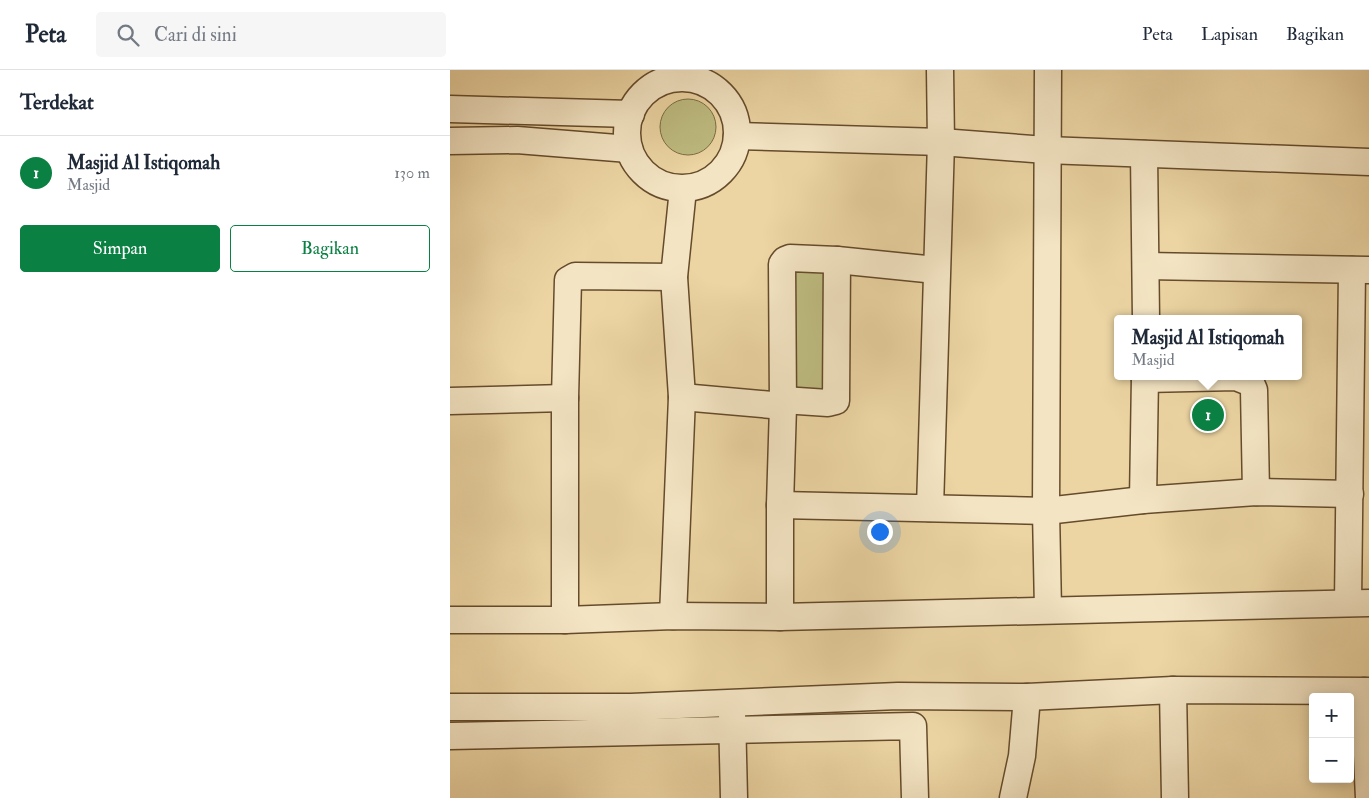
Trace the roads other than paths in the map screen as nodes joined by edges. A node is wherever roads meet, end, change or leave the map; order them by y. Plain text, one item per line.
1 (940, 70) edge
2 (1048, 70) edge
3 (668, 75) edge
4 (450, 109) edge
5 (630, 114) junction
6 (737, 136) junction
7 (450, 140) edge
8 (941, 142) junction
9 (629, 149) junction
10 (1046, 150) junction
11 (1144, 154) junction
12 (1369, 162) edge
13 (683, 189) junction
14 (837, 260) junction
15 (1146, 266) junction
16 (936, 270) junction
17 (1360, 270) edge
18 (674, 277) junction
19 (1146, 315) edge
20 (1145, 380) edge
21 (1244, 380) edge
22 (682, 397) junction
23 (565, 398) junction
24 (450, 401) edge
25 (783, 403) junction
26 (1256, 492) junction
27 (1350, 494) junction
28 (1143, 500) junction
29 (780, 505) junction
30 (930, 508) junction
31 (1046, 511) junction
32 (1359, 603) edge
33 (1048, 610) junction
34 (673, 616) junction
35 (780, 617) junction
36 (450, 620) edge
37 (566, 620) junction
38 (1173, 690) junction
39 (1366, 691) edge
40 (1028, 697) junction
41 (732, 703) junction
42 (450, 707) edge
43 (732, 730) junction
44 (450, 736) edge
45 (734, 798) edge
46 (915, 798) edge
47 (1013, 798) edge
48 (1175, 798) edge
49 (1369, 798) edge

1 - 8 street
2 - 10 street
3 - 5 street
3 - 6 street
4 - 5 street
5 - 9 street
6 - 8 street
6 - 13 street
7 - 9 street
8 - 10 street
8 - 16 street
9 - 13 street
10 - 11 street
10 - 31 street
11 - 12 street
11 - 15 street
13 - 18 street
14 - 16 street
14 - 25 street
14 - 25 street
15 - 17 street
15 - 19 street
16 - 30 street
17 - 27 street
18 - 22 street
18 - 23 street
20 - 28 street
21 - 26 street
22 - 25 street
22 - 34 street
23 - 24 street
23 - 37 street
25 - 29 street
26 - 27 street
26 - 28 street
27 - 32 street
28 - 31 street
29 - 30 street
29 - 35 street
30 - 31 street
31 - 33 street
32 - 33 street
33 - 35 street
34 - 35 street
34 - 37 street
36 - 37 street
38 - 39 street
38 - 40 street
38 - 48 street
39 - 49 street
40 - 41 street
40 - 47 street
41 - 42 street
41 - 43 street
43 - 44 street
43 - 45 street
43 - 46 street

